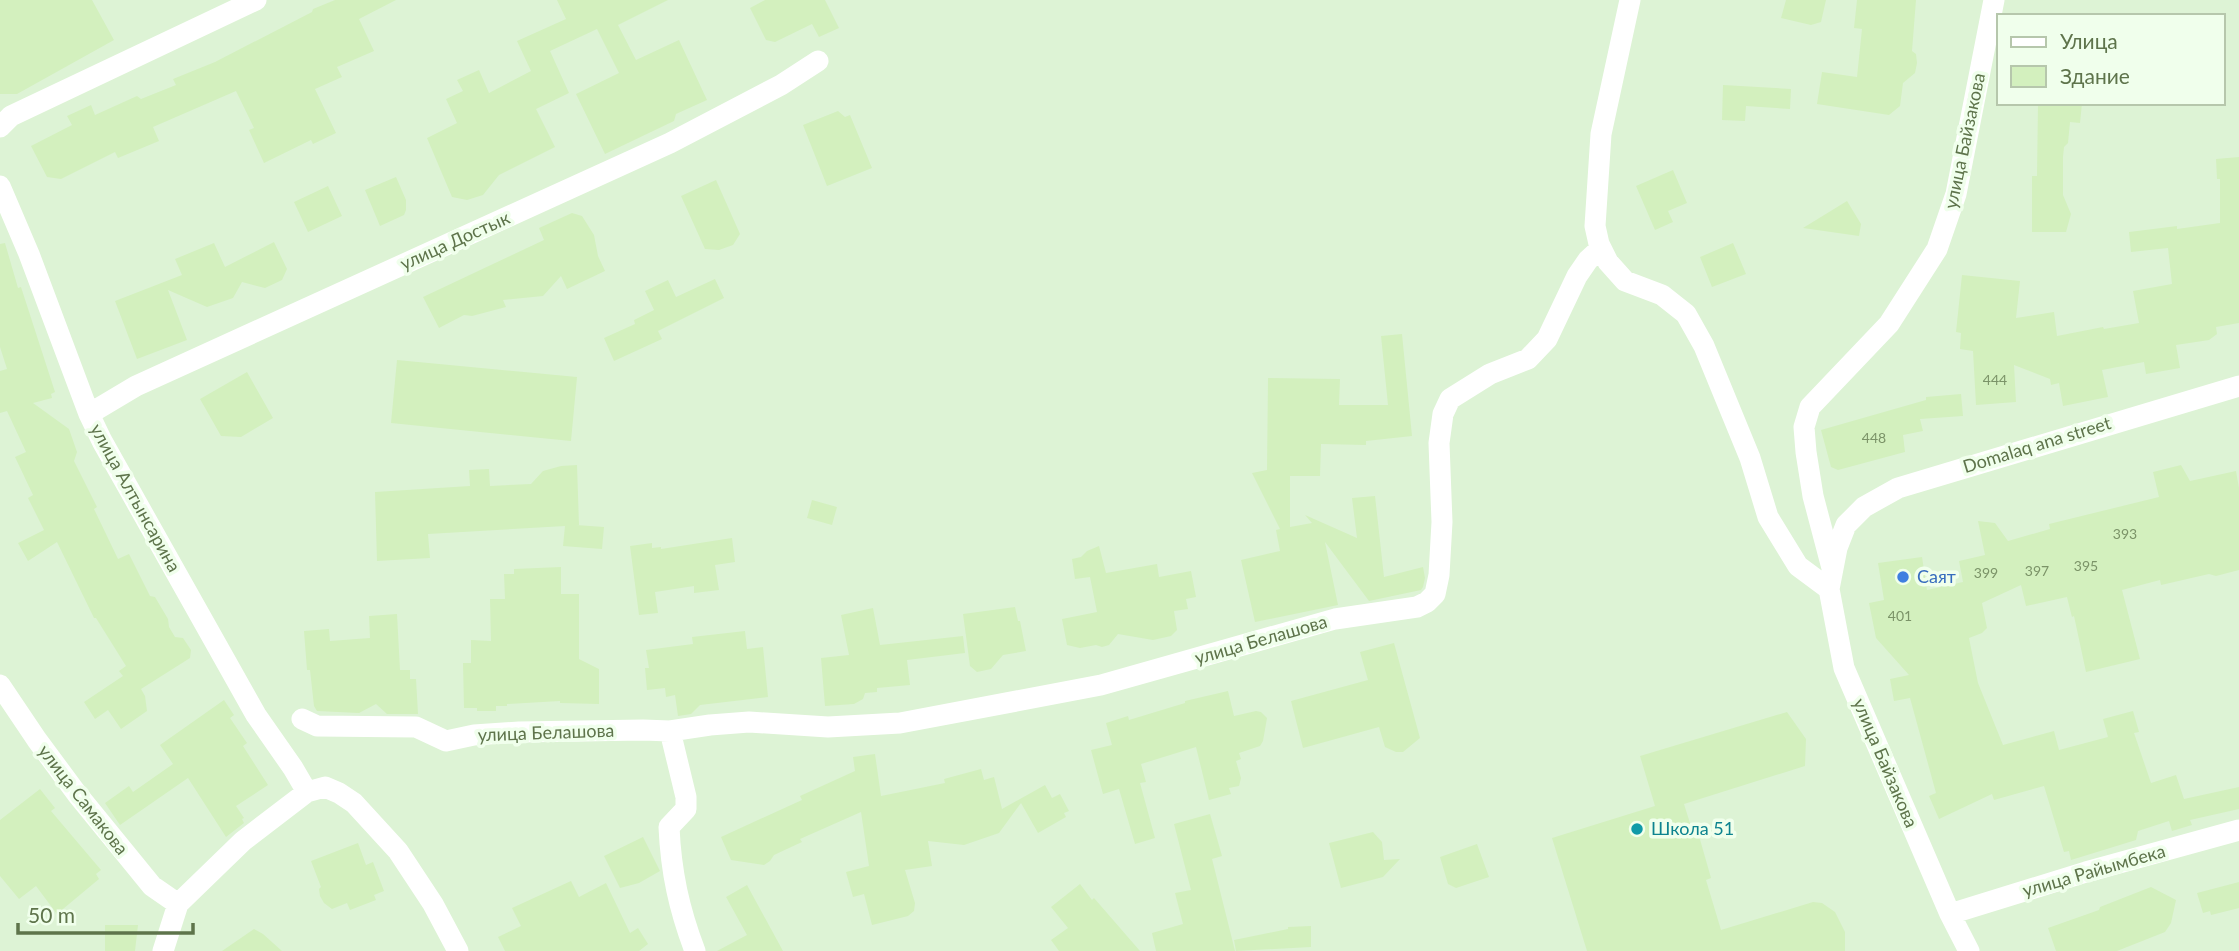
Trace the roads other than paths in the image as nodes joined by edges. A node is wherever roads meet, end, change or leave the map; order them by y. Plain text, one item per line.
1 (256, 0) edge
2 (1630, 0) edge
3 (1994, 0) edge
4 (818, 61) dead end
5 (0, 127) edge
6 (0, 186) edge
7 (1601, 247) junction
8 (2239, 386) edge
9 (89, 414) junction
10 (1846, 525) joint
11 (1830, 578) junction
12 (0, 685) edge
13 (302, 719) dead end
14 (670, 731) junction
15 (316, 790) junction
16 (2239, 830) edge
17 (178, 904) junction
18 (1950, 914) junction
19 (163, 951) edge
20 (458, 951) edge
21 (695, 951) edge
22 (1969, 951) edge

1 - 5 street
2 - 7 street
3 - 11 street, улица Байзакова
4 - 9 street, улица Достык
6 - 9 street, улица Алтынсарина
7 - 11 street
7 - 14 street, улица Белашова
8 - 10 street, Domalaq ana street
9 - 15 street, улица Алтынсарина
10 - 11 street, улица Байзакова
11 - 18 street, улица Байзакова
12 - 17 street, улица Самакова
13 - 14 street, улица Белашова
14 - 21 street
15 - 17 street
15 - 20 street, улица Алтынсарина
16 - 18 street, улица Райымбека
17 - 19 street
18 - 22 street, улица Байзакова

